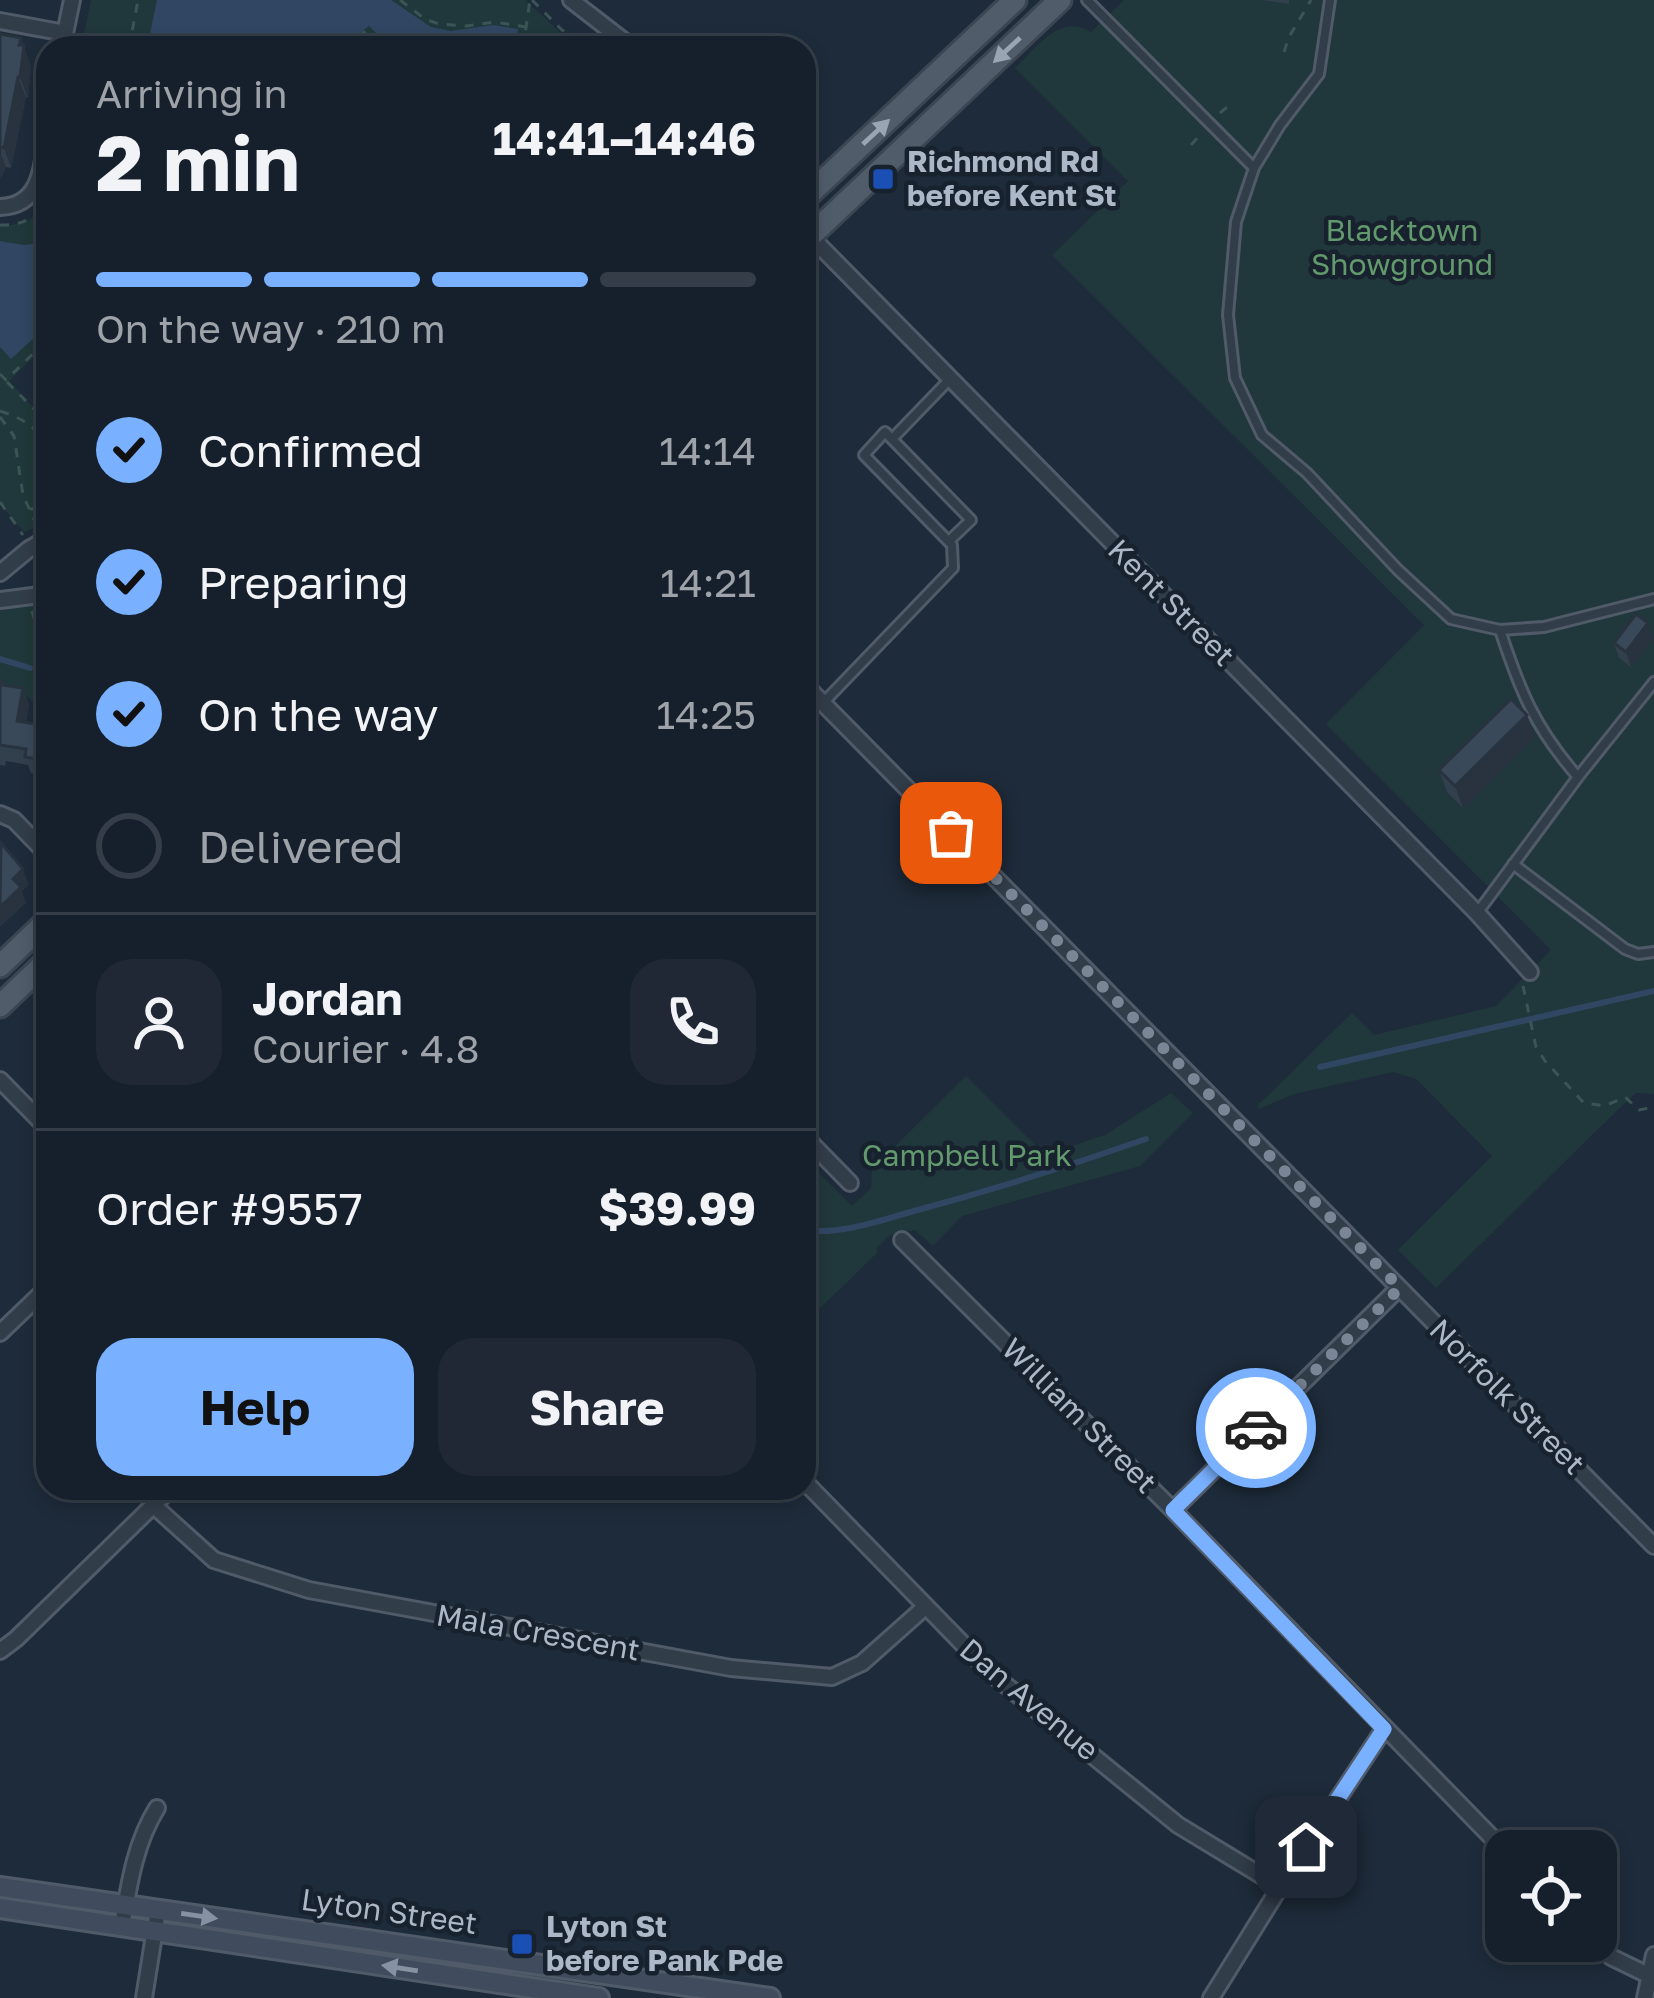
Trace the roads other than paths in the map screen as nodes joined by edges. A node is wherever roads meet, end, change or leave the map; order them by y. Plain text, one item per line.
1 (72, 0) edge
2 (571, 0) edge
3 (1015, 0) edge
4 (1060, 0) edge
5 (1087, 0) edge
6 (1330, 0) edge
7 (0, 21) edge
8 (48, 36) edge
9 (65, 36) edge
10 (618, 36) edge
11 (1254, 168) junction
12 (36, 179) edge
13 (816, 187) edge
14 (0, 207) edge
15 (816, 227) edge
16 (816, 246) edge
17 (950, 379) junction
18 (892, 439) junction
19 (36, 541) edge
20 (949, 541) junction
21 (0, 574) edge
22 (36, 596) edge
23 (1654, 599) edge
24 (0, 600) edge
25 (1500, 630) junction
26 (1654, 682) edge
27 (816, 696) edge
28 (823, 703) junction
29 (1578, 777) junction
30 (0, 814) edge
31 (36, 843) edge
32 (1513, 864) junction
33 (1477, 914) junction
34 (36, 932) edge
35 (1654, 952) edge
36 (0, 966) edge
37 (36, 971) edge
38 (1530, 972) dead end
39 (0, 1006) edge
40 (0, 1080) edge
41 (36, 1117) edge
42 (816, 1148) edge
43 (850, 1183) dead end
44 (902, 1240) dead end
45 (1400, 1288) junction
46 (36, 1298) edge
47 (0, 1333) edge
48 (816, 1493) edge
49 (158, 1500) edge
50 (153, 1505) junction
51 (1173, 1510) junction
52 (1654, 1546) edge
53 (925, 1607) junction
54 (0, 1651) edge
55 (1384, 1729) junction
56 (157, 1808) dead end
57 (1485, 1831) edge
58 (0, 1886) edge
59 (1280, 1887) junction
60 (125, 1905) junction
61 (0, 1908) edge
62 (158, 1910) junction
63 (122, 1926) junction
64 (154, 1931) junction
65 (1654, 1954) edge
66 (1617, 1960) edge
67 (1649, 1976) junction
68 (144, 1998) edge
69 (599, 1998) edge
70 (770, 1998) edge
71 (1211, 1998) edge
72 (1645, 1998) edge

1 - 9 street
2 - 10 street
13 -> 3 main road
4 -> 15 main road
5 - 11 lane
6 - 11 lane
7 - 8 street
11 - 25 lane
12 - 14 street
16 - 17 street, Kent Street
17 - 18 lane
17 - 33 street, Kent Street
18 - 20 lane
18 - 20 lane
19 - 21 street
20 - 28 lane
22 - 24 street
23 - 25 lane
25 - 29 lane
26 - 29 lane
27 - 28 street, Norfolk Street
28 - 45 street, Norfolk Street
29 - 32 lane
30 - 31 street
32 - 33 lane
32 - 35 lane
33 - 38 street, Kent Street
34 - 36 main road
37 - 39 main road
40 - 41 street
42 - 43 street
44 - 51 street, William Street
45 - 51 street
45 - 52 street, Norfolk Street
46 - 47 street
48 - 53 street, Dan Avenue
49 - 50 street
50 - 53 street, Mala Crescent
50 - 54 street
51 - 55 street, William Street
53 - 59 street, Dan Avenue
55 - 57 street, William Street
55 - 59 street
56 - 60 street
58 - 60 main road, Lyton Street
59 - 71 street
60 - 62 main road, Lyton Street
60 - 63 street
61 - 63 main road, Lyton Street
62 - 64 street
62 -> 70 main road, Lyton Street
63 - 64 main road, Lyton Street
64 - 68 street
69 -> 64 main road, Lyton Street
65 - 67 street
66 - 67 street
67 - 72 street

